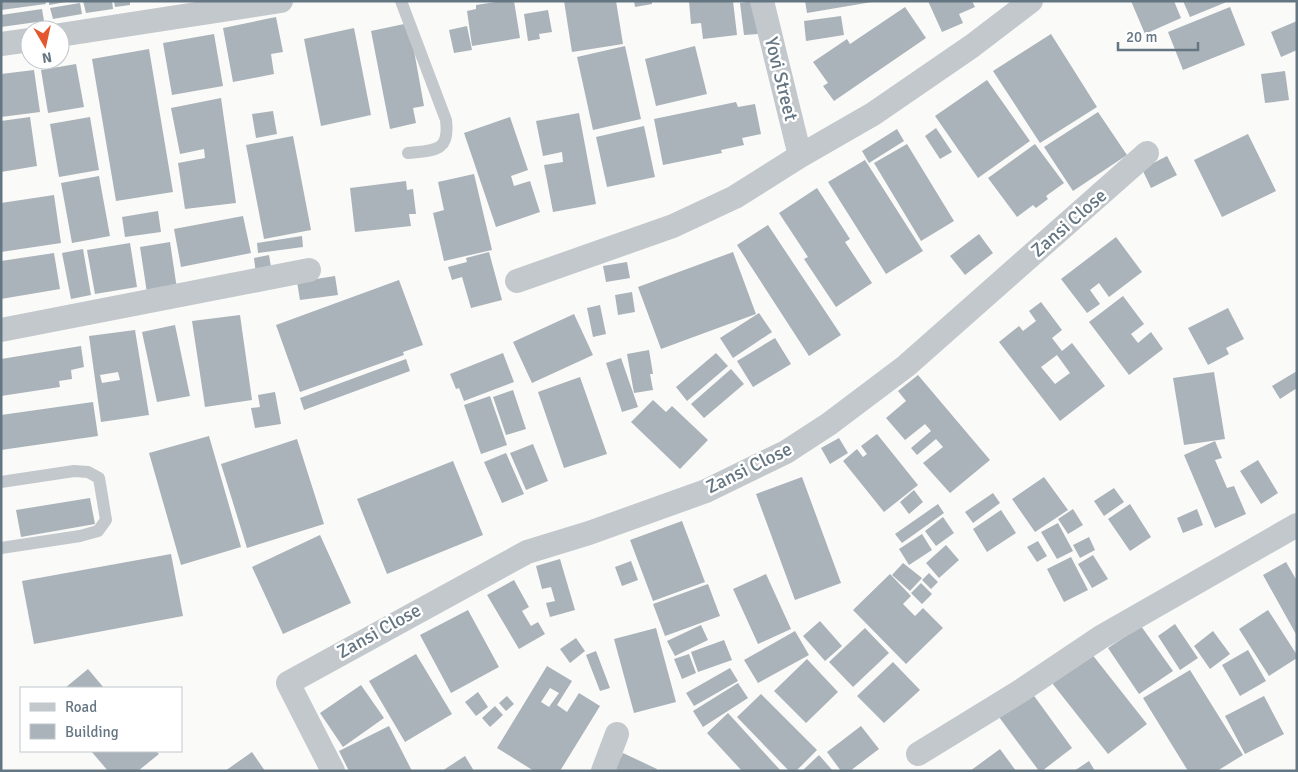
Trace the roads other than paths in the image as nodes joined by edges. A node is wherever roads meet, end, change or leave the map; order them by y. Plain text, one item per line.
1 (281, 1) edge
2 (401, 1) edge
3 (762, 1) edge
4 (1031, 1) edge
5 (70, 33) edge
6 (20, 41) edge
7 (1, 44) edge
8 (408, 153) dead end
9 (1147, 153) dead end
10 (800, 156) junction
11 (309, 270) dead end
12 (517, 280) dead end
13 (1, 330) edge
14 (1, 482) edge
15 (1297, 525) edge
16 (1, 548) edge
17 (617, 734) dead end
18 (918, 754) dead end
19 (333, 771) edge
20 (603, 771) edge

1 - 5 street
2 - 8 lane
3 - 10 street, Yovi Street
4 - 10 street
6 - 7 street
9 - 19 street, Zansi Close
10 - 12 street
11 - 13 street
14 - 16 lane
15 - 18 street
17 - 20 street

